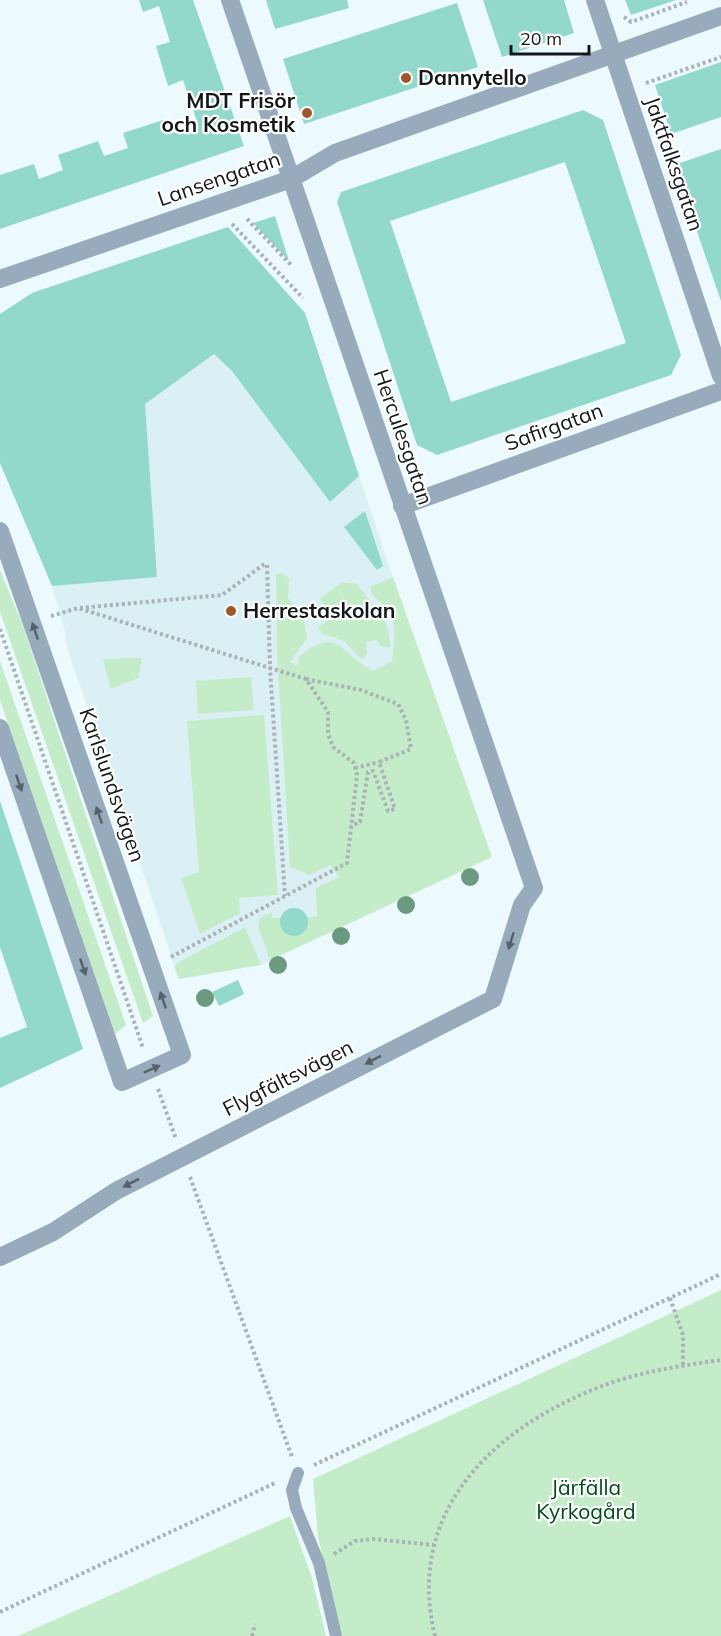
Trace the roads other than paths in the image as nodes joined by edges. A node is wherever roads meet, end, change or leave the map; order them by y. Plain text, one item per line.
1 (230, 0) edge
2 (595, 0) edge
3 (721, 16) edge
4 (613, 53) junction
5 (291, 179) junction
6 (0, 279) edge
7 (721, 376) edge
8 (721, 391) edge
9 (402, 506) junction
10 (0, 531) edge
11 (0, 728) edge
12 (534, 888) joint
13 (0, 1257) edge
14 (298, 1473) road end
15 (336, 1636) edge

1 - 5 street, Herculesgatan
2 - 4 street, Jaktfalksgatan
3 - 4 street, Lansengatan
4 - 5 street, Lansengatan
4 - 7 street, Jaktfalksgatan
5 - 6 street, Lansengatan
5 - 9 street, Herculesgatan
8 - 9 street, Safirgatan
9 - 12 street, Herculesgatan
11 -> 10 street, Karlslundsvägen
12 -> 13 street, Flygfältsvägen
14 - 15 lane

